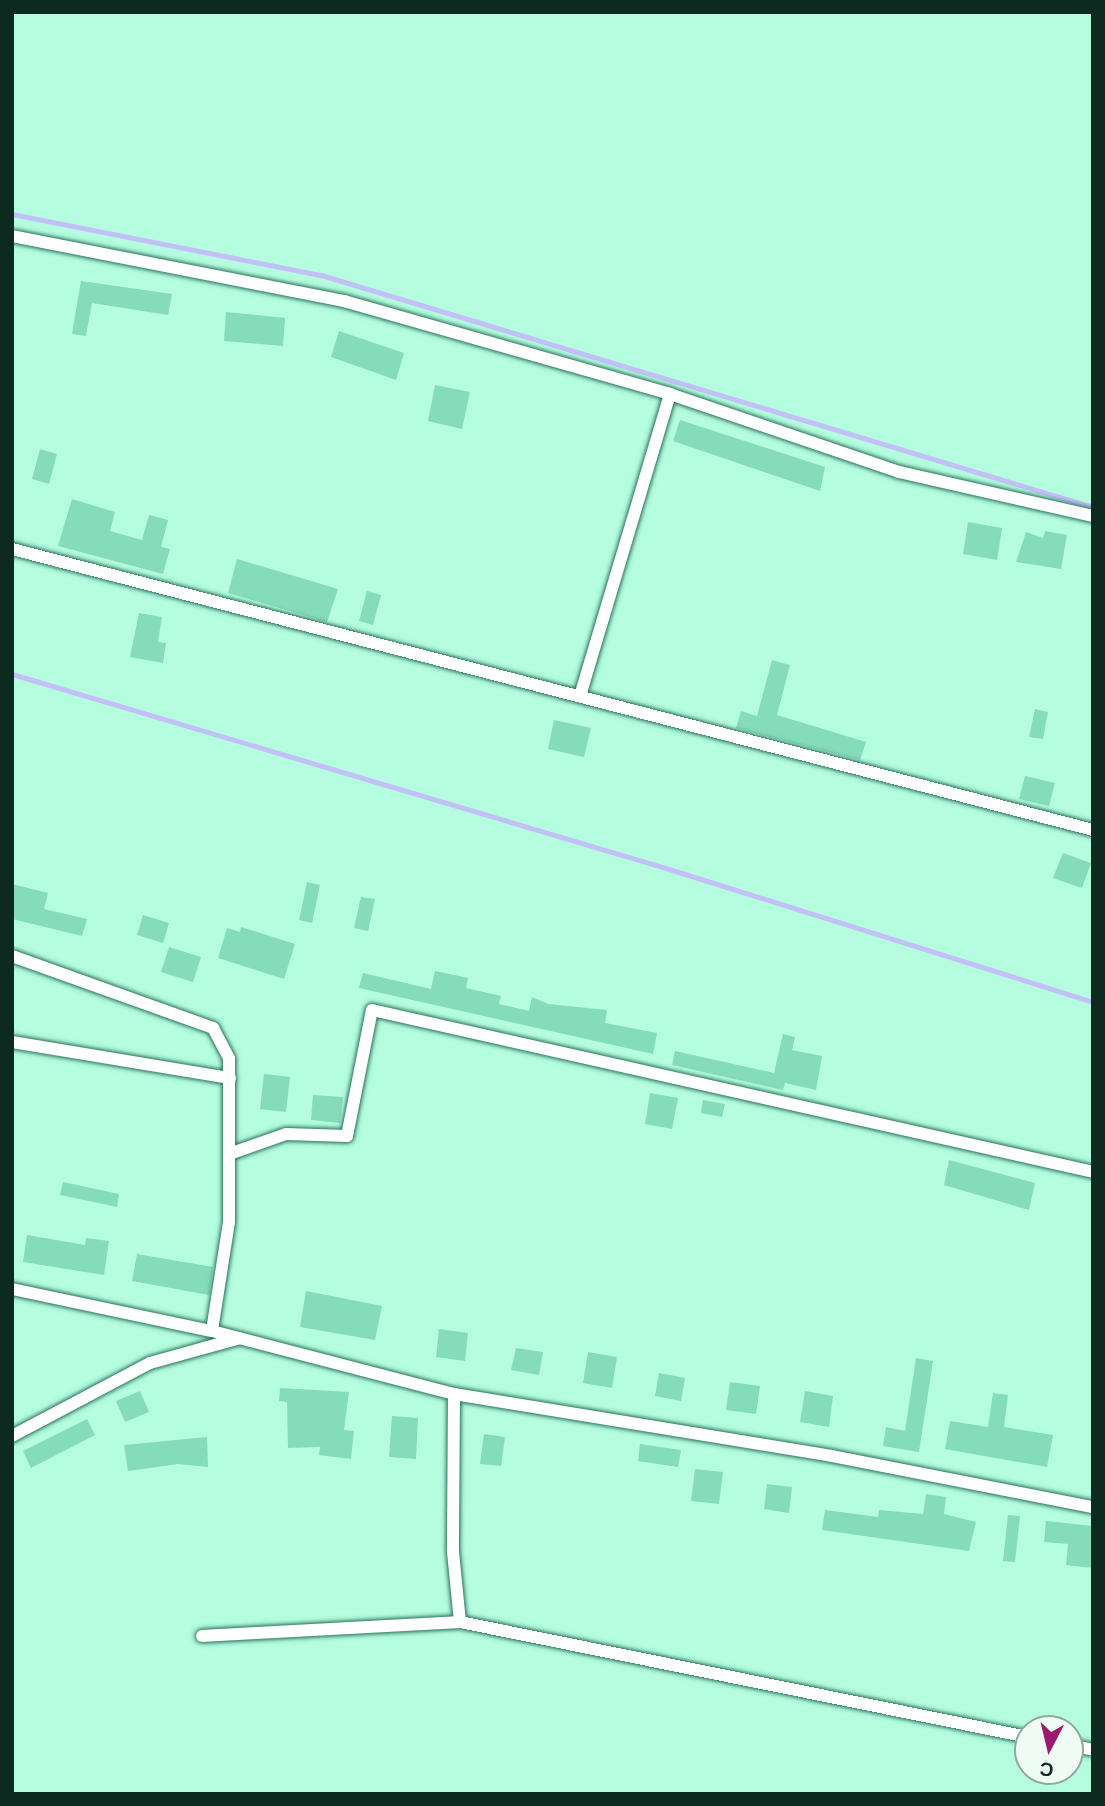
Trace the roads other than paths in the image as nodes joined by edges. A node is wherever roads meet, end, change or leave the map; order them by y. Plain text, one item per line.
1 (12, 236) edge
2 (670, 394) junction
3 (1093, 516) edge
4 (12, 549) edge
5 (580, 696) junction
6 (1093, 830) edge
7 (12, 956) edge
8 (12, 1042) edge
9 (230, 1078) junction
10 (232, 1153) junction
11 (1093, 1172) edge
12 (12, 1289) edge
13 (212, 1331) junction
14 (240, 1338) junction
15 (454, 1394) junction
16 (12, 1436) edge
17 (1093, 1507) edge
18 (460, 1622) junction
19 (202, 1636) dead end
20 (1014, 1734) edge

1 - 2 street
2 - 3 street
2 - 5 street
4 - 5 street
5 - 6 street
7 - 9 street
8 - 9 street
9 - 10 street
10 - 11 street
10 - 13 street
12 - 13 street
13 - 14 street
14 - 15 street
14 - 16 street
15 - 17 street
15 - 18 street
18 - 19 street
18 - 20 street

